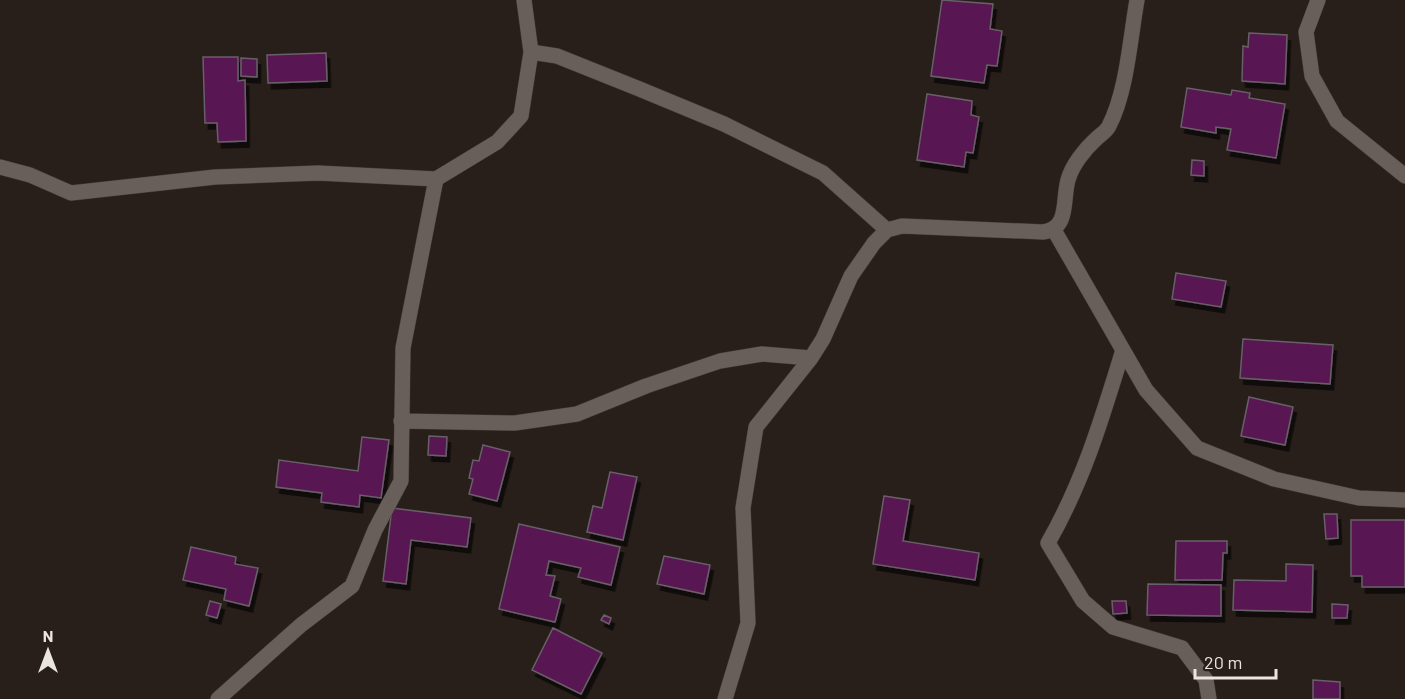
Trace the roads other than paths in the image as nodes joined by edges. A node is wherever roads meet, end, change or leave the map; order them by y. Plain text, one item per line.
1 (524, 0) edge
2 (1137, 0) edge
3 (1318, 0) edge
4 (531, 52) junction
5 (0, 167) edge
6 (1405, 176) edge
7 (436, 179) junction
8 (887, 230) junction
9 (1054, 230) junction
10 (1123, 350) junction
11 (811, 358) junction
12 (401, 421) junction
13 (1405, 500) edge
14 (218, 699) edge
15 (725, 699) edge
16 (1209, 699) edge

1 - 4 street
2 - 9 street
3 - 6 street
4 - 7 street
4 - 8 street
5 - 7 street
7 - 12 street
8 - 9 street
8 - 11 street
9 - 10 street
10 - 13 street
10 - 16 street
11 - 12 street
11 - 15 street
12 - 14 street

